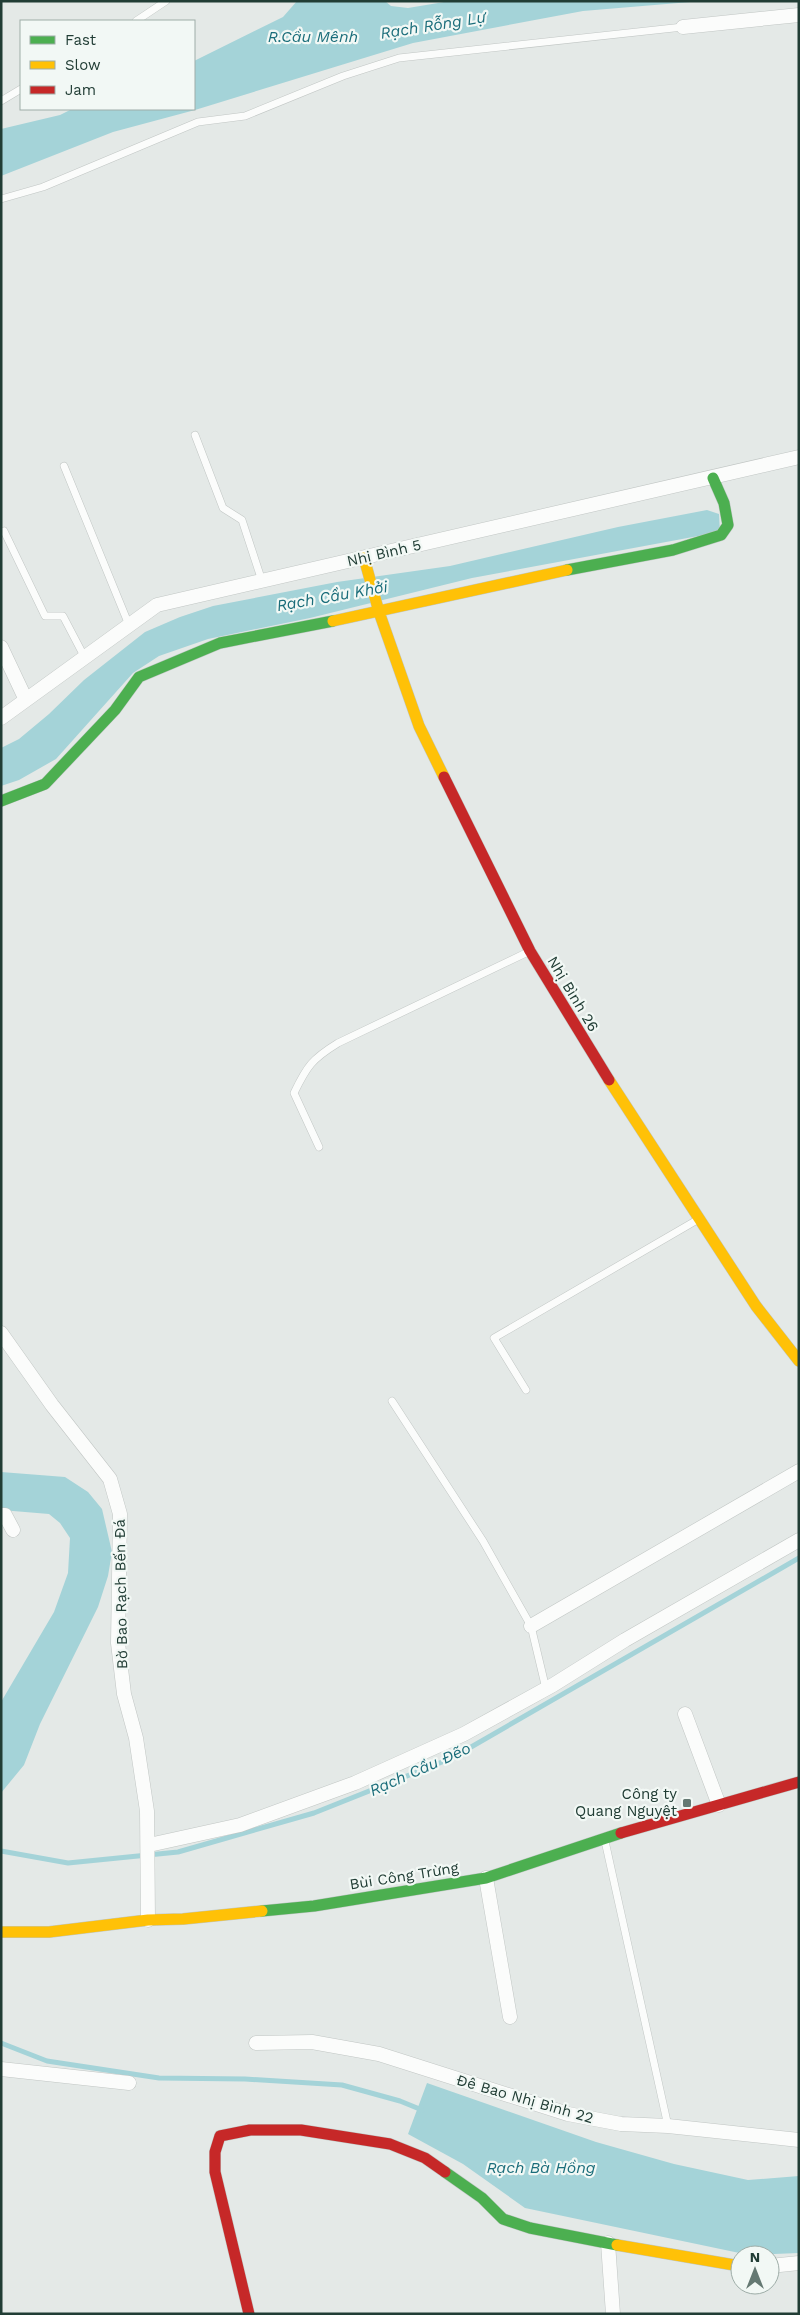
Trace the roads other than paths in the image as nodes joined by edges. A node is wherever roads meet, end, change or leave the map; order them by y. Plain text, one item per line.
1 (166, 1) edge
2 (799, 15) edge
3 (138, 20) edge
4 (683, 27) joint
5 (20, 90) edge
6 (1, 100) edge
7 (1, 199) edge
8 (195, 435) dead end
9 (799, 457) edge
10 (64, 466) dead end
11 (713, 478) junction
12 (4, 531) dead end
13 (366, 564) junction
14 (262, 581) junction
15 (378, 609) junction
16 (130, 625) junction
17 (1, 647) edge
18 (84, 658) junction
19 (26, 700) junction
20 (1, 718) edge
21 (1, 800) edge
22 (530, 951) junction
23 (319, 1147) dead end
24 (699, 1219) junction
25 (1, 1332) edge
26 (799, 1361) edge
27 (526, 1390) dead end
28 (392, 1401) dead end
29 (799, 1471) edge
30 (1, 1515) edge
31 (13, 1530) dead end
32 (799, 1540) edge
33 (531, 1626) junction
34 (546, 1689) junction
35 (685, 1714) dead end
36 (799, 1782) edge
37 (719, 1804) junction
38 (605, 1838) junction
39 (149, 1849) junction
40 (486, 1878) junction
41 (148, 1920) junction
42 (1, 1932) edge
43 (510, 2017) dead end
44 (256, 2043) dead end
45 (1, 2069) edge
46 (129, 2083) dead end
47 (668, 2126) junction
48 (799, 2140) edge
49 (608, 2243) junction
50 (799, 2263) edge
51 (730, 2264) edge
52 (780, 2265) edge
53 (249, 2314) edge
54 (612, 2314) edge

1 - 3 lane
2 - 4 street
4 - 7 lane
5 - 6 lane
8 - 14 lane
9 - 11 street, Nhị Bình 5
10 - 16 lane
11 - 13 street, Nhị Bình 5
11 - 15 street
12 - 18 lane
13 - 14 street, Nhị Bình 5
13 - 15 street, Nhị Bình 26
14 - 16 street, Nhị Bình 5
15 - 21 street
15 - 22 street, Nhị Bình 26
16 - 18 street, Nhị Bình 5
17 - 19 street
18 - 19 street, Nhị Bình 5
19 - 20 street, Nhị Bình 5
22 - 23 lane
22 - 24 street, Nhị Bình 26
24 - 26 street, Nhị Bình 26
24 - 27 lane
25 - 39 street, Bờ Bao Rạch Bến Đá
28 - 33 lane
29 - 33 street
30 - 31 street
32 - 34 street
33 - 34 lane
34 - 39 street
35 - 37 street
36 - 37 street, Bùi Công Trừng
37 - 38 street, Bùi Công Trừng
38 - 40 street, Bùi Công Trừng
38 - 47 lane
39 - 41 street, Bờ Bao Rạch Bến Đá
40 - 41 street, Bùi Công Trừng
40 - 43 street
41 - 42 street, Bùi Công Trừng
44 - 47 street, Đê Bao Nhị Bình 22
45 - 46 street
47 - 48 street, Đê Bao Nhị Bình 22
49 - 51 street
49 - 53 street
49 - 54 street
50 - 52 street

